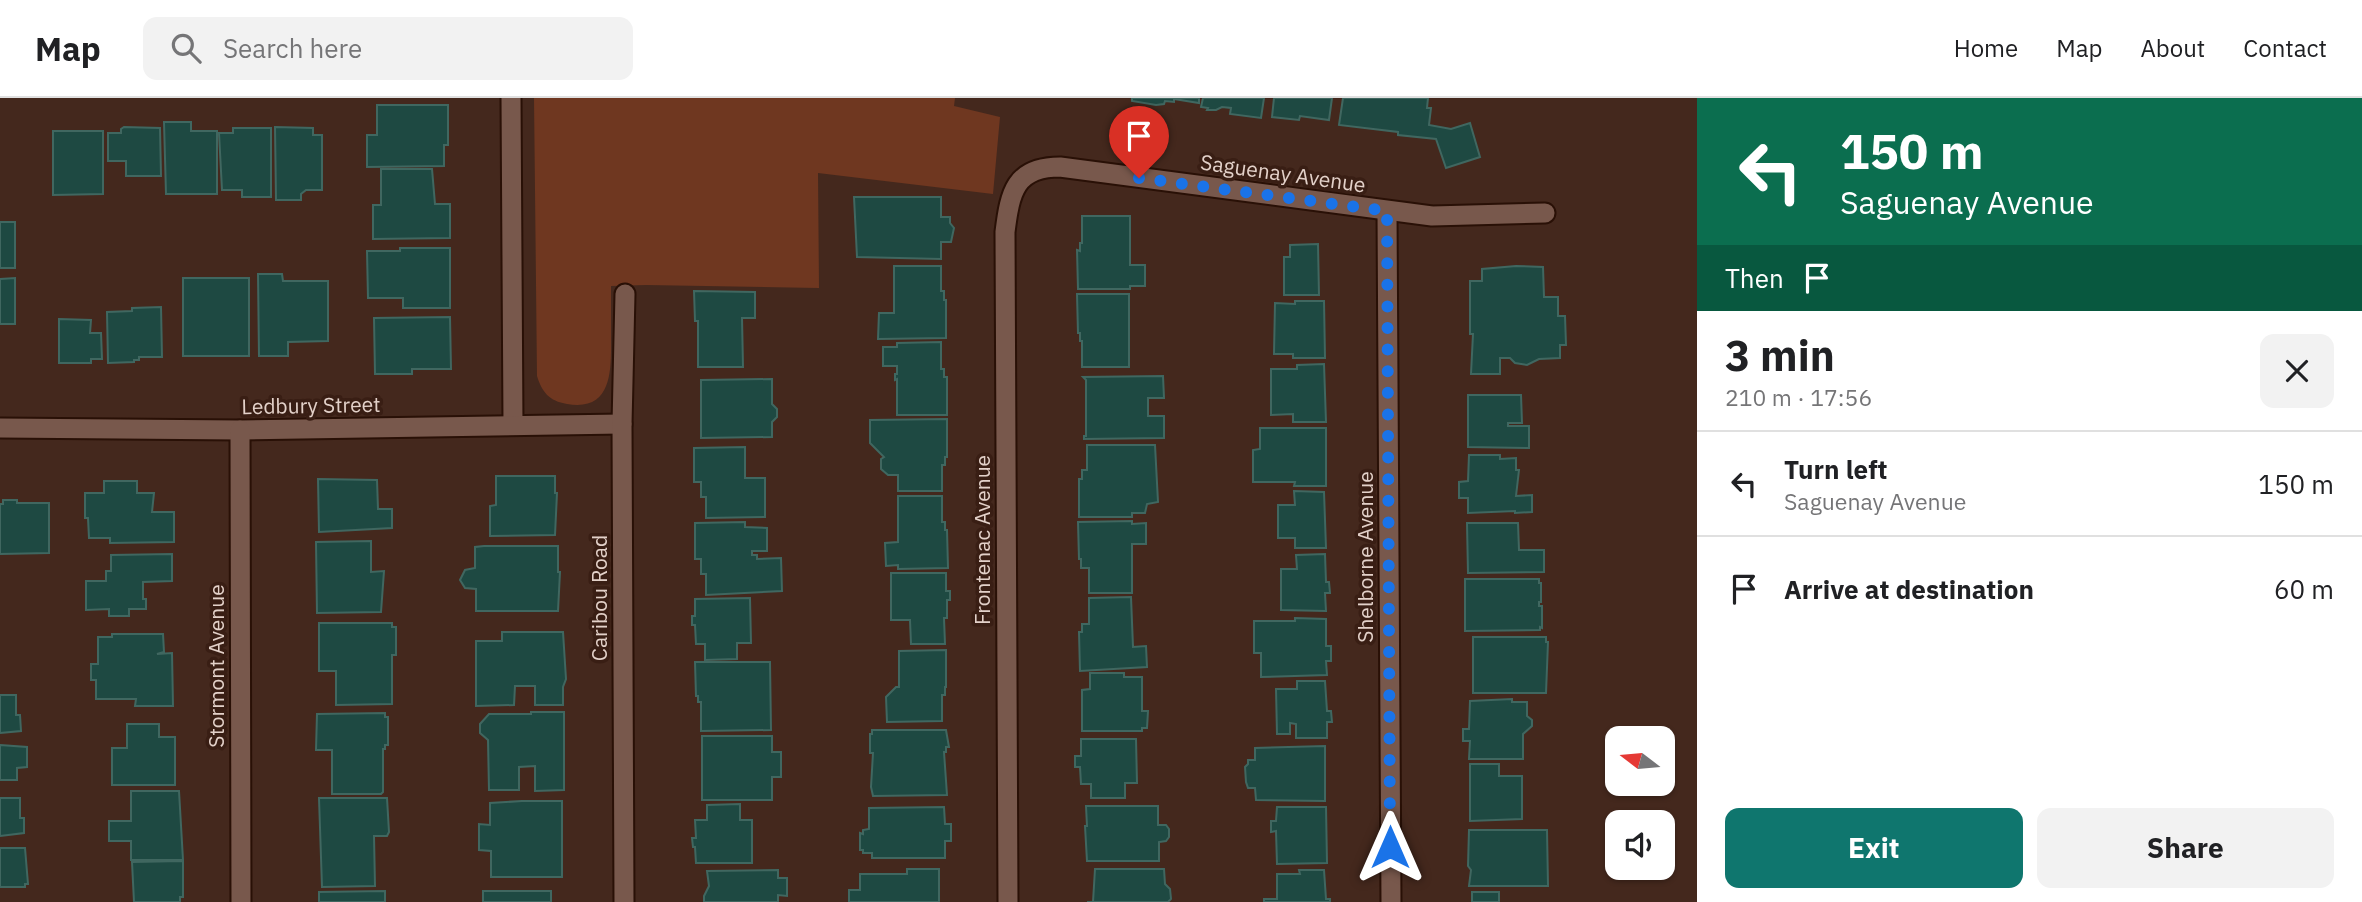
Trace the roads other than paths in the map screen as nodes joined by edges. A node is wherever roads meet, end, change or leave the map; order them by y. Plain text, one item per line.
1 (511, 98) edge
2 (1020, 180) joint
3 (1387, 211) junction
4 (1545, 213) dead end
5 (625, 294) dead end
6 (622, 424) junction
7 (513, 425) junction
8 (0, 428) edge
9 (240, 430) junction
10 (241, 902) edge
11 (624, 902) edge
12 (1008, 902) edge
13 (1391, 902) edge

1 - 7 street
2 - 3 street, Saguenay Avenue
2 - 12 street, Frontenac Avenue
3 - 4 street, Saguenay Avenue
3 - 13 street, Shelborne Avenue
5 - 6 street, Caribou Road
6 - 7 street, Ledbury Street
6 - 11 street, Caribou Road
7 - 9 street, Ledbury Street
8 - 9 street, Ledbury Street
9 - 10 street, Stormont Avenue

